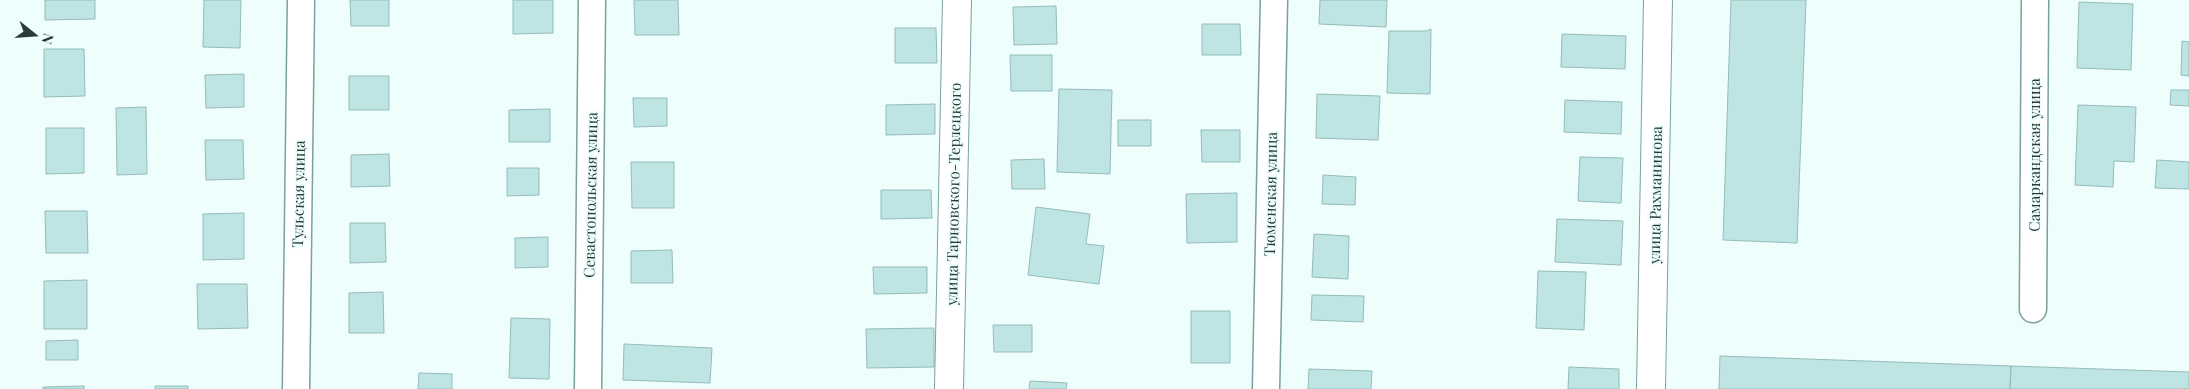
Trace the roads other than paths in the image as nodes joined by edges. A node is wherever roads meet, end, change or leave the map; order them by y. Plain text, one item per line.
1 (301, 0) edge
2 (592, 0) edge
3 (957, 0) edge
4 (1274, 0) edge
5 (1658, 0) edge
6 (2035, 0) edge
7 (2033, 309) dead end
8 (296, 389) edge
9 (588, 389) edge
10 (949, 389) edge
11 (1266, 389) edge
12 (1651, 389) edge

1 - 8 street, Тульская улица
2 - 9 street, Севастопольская улица
3 - 10 street, улица Тарновского-Терлецкого
4 - 11 street, Тюменская улица
5 - 12 street, улица Рахманинова
6 - 7 street, Самаркандская улица

